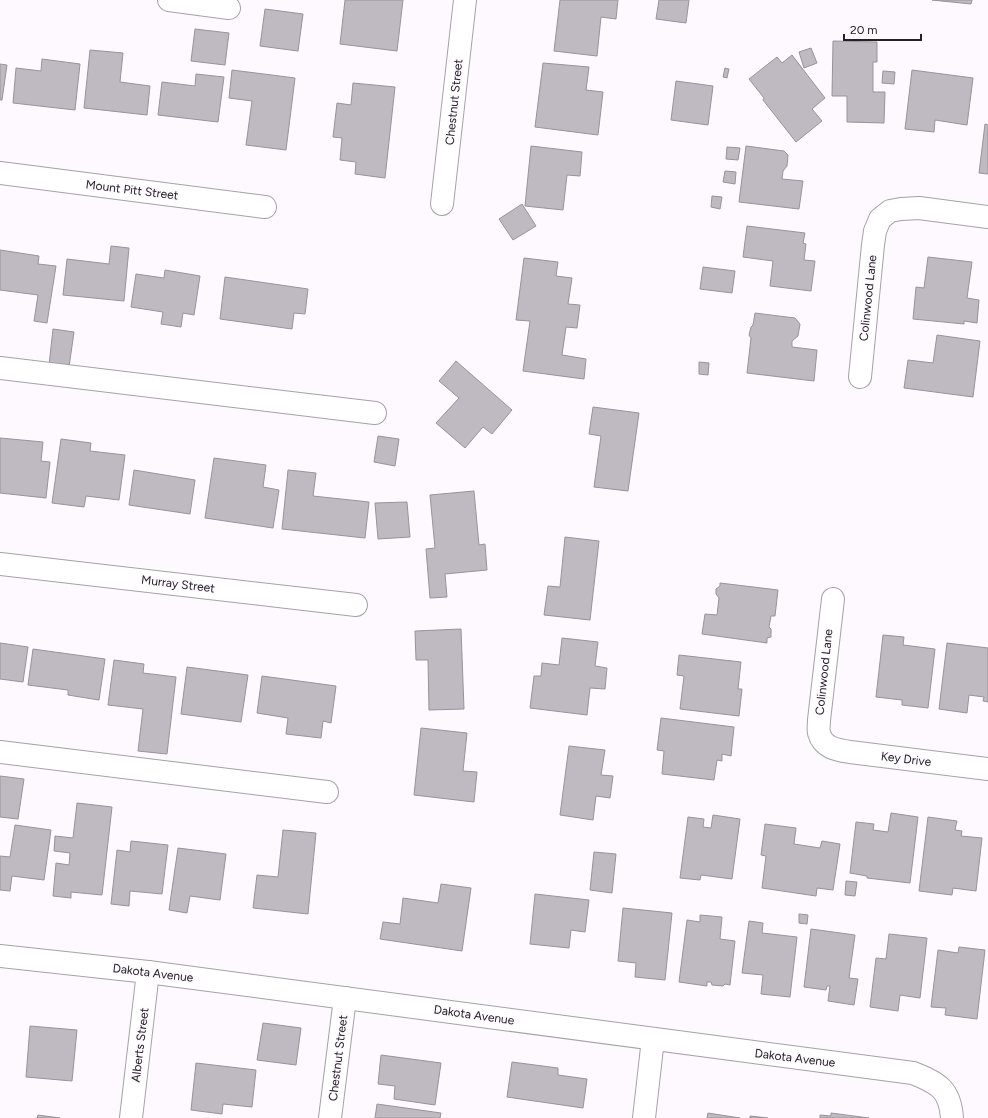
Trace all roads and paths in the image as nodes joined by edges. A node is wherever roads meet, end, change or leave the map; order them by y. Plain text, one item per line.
1 (169, 0) edge
2 (465, 0) edge
3 (229, 8) dead end
4 (0, 173) edge
5 (442, 204) dead end
6 (264, 207) dead end
7 (988, 217) edge
8 (0, 368) edge
9 (860, 376) dead end
10 (375, 412) dead end
11 (0, 564) edge
12 (833, 599) dead end
13 (356, 605) dead end
14 (825, 745) joint
15 (0, 752) edge
16 (988, 769) edge
17 (327, 792) dead end
18 (0, 956) edge
19 (148, 972) junction
20 (345, 998) junction
21 (653, 1039) junction
22 (131, 1118) edge
23 (330, 1118) edge
24 (644, 1118) edge
25 (952, 1118) edge

1 - 3 street
2 - 5 street, Chestnut Street
4 - 6 street, Mount Pitt Street
7 - 9 street, Colinwood Lane
8 - 10 street
11 - 13 street, Murray Street
12 - 14 street, Colinwood Lane
14 - 16 street, Key Drive
15 - 17 street
18 - 19 street, Dakota Avenue
19 - 20 street, Dakota Avenue
19 - 22 street, Alberts Street
20 - 21 street, Dakota Avenue
20 - 23 street, Chestnut Street
21 - 24 street
21 - 25 street, Dakota Avenue

